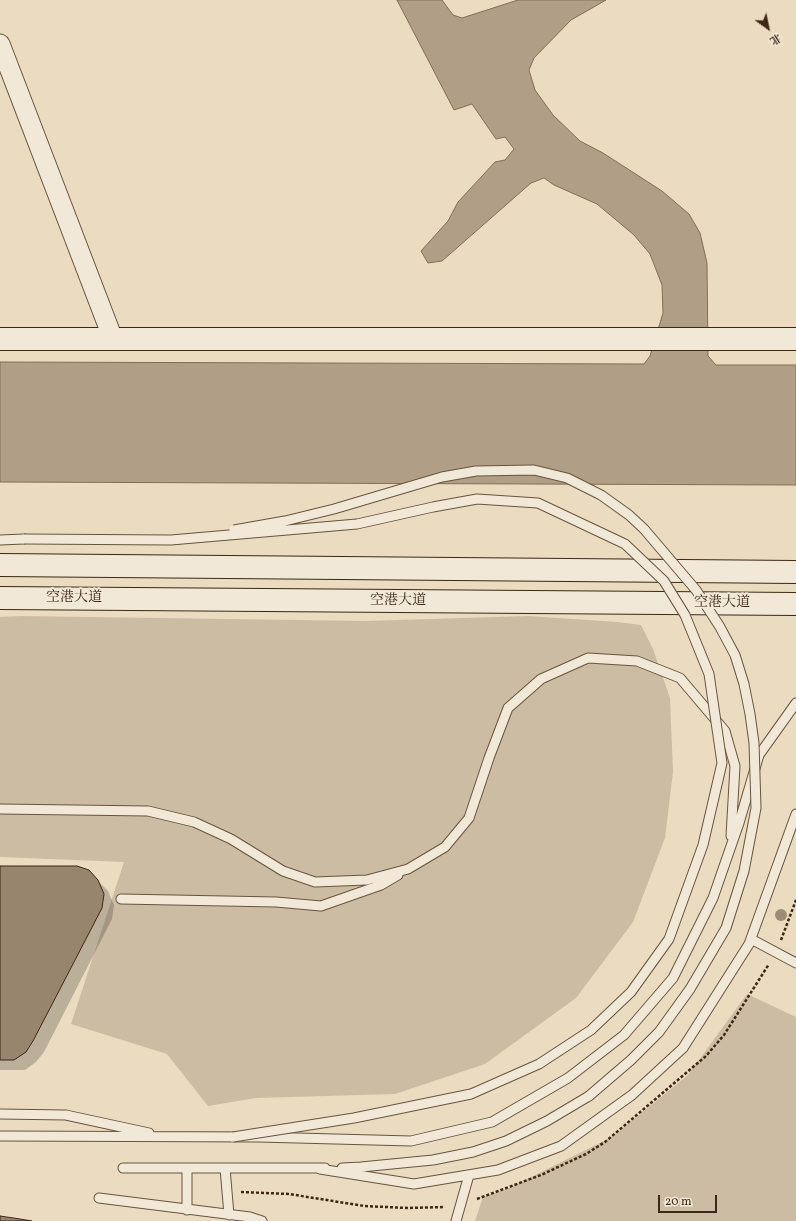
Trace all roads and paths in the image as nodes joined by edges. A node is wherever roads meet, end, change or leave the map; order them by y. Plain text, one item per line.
1 (0, 44) edge
2 (0, 339) edge
3 (113, 339) junction
4 (796, 339) edge
5 (0, 540) edge
6 (171, 540) junction
7 (0, 565) edge
8 (796, 572) edge
9 (0, 598) edge
10 (796, 604) edge
11 (796, 703) edge
12 (0, 809) edge
13 (796, 814) edge
14 (730, 847) junction
15 (408, 869) junction
16 (121, 899) dead end
17 (751, 939) junction
18 (796, 963) edge
19 (0, 1114) edge
20 (0, 1136) edge
21 (166, 1137) junction
22 (233, 1137) junction
23 (123, 1168) dead end
24 (187, 1168) junction
25 (225, 1168) junction
26 (320, 1168) junction
27 (469, 1175) junction
28 (99, 1198) dead end
29 (187, 1210) junction
30 (229, 1215) junction
31 (262, 1221) edge
32 (456, 1221) edge

1 - 3 street
2 - 3 main road
3 - 4 main road
5 - 6 lane, bridge
6 - 22 lane, bridge
6 - 26 lane, bridge
7 - 8 main road
9 - 10 main road, 空港大道
11 - 14 lane
12 - 15 lane
13 - 17 lane
14 - 15 lane
14 - 22 lane, bridge
15 - 16 lane
17 - 18 lane
17 - 27 lane
19 - 21 lane
20 - 21 lane
21 - 22 lane
23 - 24 lane
24 - 25 lane
24 - 29 lane
25 - 26 lane
25 - 30 lane
26 - 27 lane
27 - 32 lane
28 - 29 lane
29 - 30 lane
30 - 31 lane

